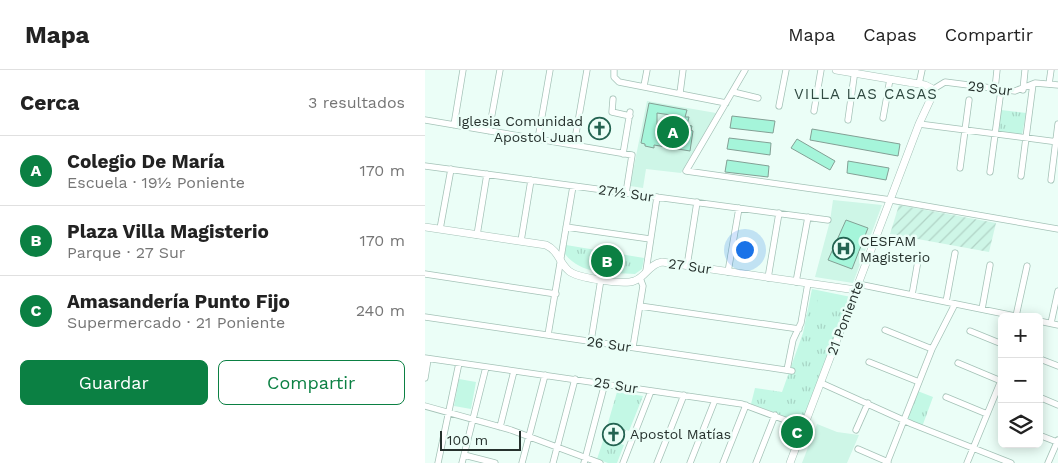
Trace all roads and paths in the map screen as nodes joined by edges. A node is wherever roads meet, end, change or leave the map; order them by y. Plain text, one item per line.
1 (463, 70) edge
2 (500, 70) edge
3 (550, 70) edge
4 (587, 70) edge
5 (614, 70) edge
6 (647, 70) edge
7 (683, 70) edge
8 (745, 70) edge
9 (786, 70) edge
10 (821, 70) edge
11 (836, 70) edge
12 (886, 70) edge
13 (922, 70) edge
14 (997, 70) edge
15 (1025, 70) edge
16 (1051, 70) edge
17 (855, 72) edge
18 (887, 79) junction
19 (919, 84) junction
20 (1033, 84) junction
21 (1049, 84) junction
22 (644, 86) junction
23 (1058, 86) edge
24 (998, 89) junction
25 (932, 90) junction
26 (1023, 90) junction
27 (733, 92) junction
28 (680, 93) junction
29 (758, 98) dead end
30 (613, 99) dead end
31 (969, 100) dead end
32 (726, 103) junction
33 (779, 106) dead end
34 (814, 110) dead end
35 (883, 118) dead end
36 (425, 120) edge
37 (848, 120) dead end
38 (919, 124) junction
39 (1058, 124) edge
40 (454, 125) junction
41 (965, 130) junction
42 (489, 131) junction
43 (995, 134) junction
44 (1026, 138) junction
45 (538, 139) junction
46 (1057, 142) edge
47 (574, 146) junction
48 (623, 154) junction
49 (425, 166) edge
50 (960, 168) dead end
51 (451, 170) junction
52 (990, 172) dead end
53 (487, 174) junction
54 (1021, 176) dead end
55 (531, 180) junction
56 (1051, 180) dead end
57 (573, 186) junction
58 (626, 193) junction
59 (657, 197) junction
60 (891, 200) junction
61 (697, 202) junction
62 (739, 208) junction
63 (779, 213) junction
64 (808, 217) junction
65 (827, 220) dead end
66 (425, 227) edge
67 (566, 227) junction
68 (440, 229) junction
69 (1058, 229) edge
70 (477, 235) junction
71 (650, 239) junction
72 (521, 242) junction
73 (955, 253) dead end
74 (919, 255) dead end
75 (561, 261) junction
76 (990, 265) dead end
77 (687, 266) junction
78 (1027, 266) dead end
79 (646, 271) junction
80 (728, 272) junction
81 (425, 274) edge
82 (640, 278) junction
83 (769, 278) junction
84 (601, 279) junction
85 (796, 282) junction
86 (808, 284) junction
87 (857, 287) junction
88 (1058, 291) edge
89 (556, 294) junction
90 (912, 295) junction
91 (946, 302) junction
92 (955, 304) junction
93 (640, 306) junction
94 (982, 309) junction
95 (1003, 313) edge
96 (1019, 313) edge
97 (425, 318) edge
98 (1055, 324) edge
99 (799, 329) junction
100 (885, 330) dead end
101 (970, 331) dead end
102 (549, 335) junction
103 (591, 341) junction
104 (998, 342) edge
105 (633, 347) junction
106 (932, 349) junction
107 (427, 359) edge
108 (1043, 360) edge
109 (869, 362) dead end
110 (459, 363) junction
111 (958, 363) dead end
112 (1058, 366) edge
113 (485, 367) junction
114 (514, 371) junction
115 (545, 375) junction
116 (425, 378) edge
117 (575, 379) junction
118 (998, 379) edge
119 (919, 382) junction
120 (821, 383) junction
121 (605, 384) junction
122 (998, 387) edge
123 (651, 391) junction
124 (683, 395) junction
125 (945, 397) dead end
126 (1043, 399) edge
127 (715, 400) junction
128 (868, 403) junction
129 (746, 404) junction
130 (1058, 405) edge
131 (425, 406) edge
132 (448, 412) junction
133 (987, 414) junction
134 (775, 415) junction
135 (472, 419) junction
136 (904, 421) junction
137 (500, 427) junction
138 (804, 427) junction
139 (856, 430) dead end
140 (529, 436) junction
141 (1043, 436) edge
142 (1057, 441) edge
143 (557, 447) junction
144 (973, 448) junction
145 (858, 449) dead end
146 (463, 455) junction
147 (585, 460) edge
148 (438, 463) edge
149 (462, 463) edge
150 (495, 463) edge
151 (523, 463) edge
152 (553, 463) edge
153 (600, 463) edge
154 (623, 463) edge
155 (657, 463) edge
156 (691, 463) edge
157 (723, 463) edge
158 (756, 463) edge
159 (790, 463) edge
160 (887, 463) edge
161 (967, 463) edge
162 (1011, 463) edge
163 (1048, 463) edge

1 - 40 street
2 - 42 street
3 - 45 street
4 - 47 street
5 - 22 street
6 - 22 street
7 - 28 street
8 - 27 street
9 - 33 street
10 - 34 street
11 - 17 street
12 - 18 street
13 - 19 street
14 - 24 street
15 - 26 street
16 - 21 street
17 - 18 street
17 - 37 street
18 - 19 street
18 - 35 street
19 - 25 street
20 - 21 street, 29 Sur
20 - 26 street, 29 Sur
20 - 44 street
21 - 23 street, 29 Sur
22 - 28 street
24 - 25 street, 29 Sur
24 - 26 street, 29 Sur
24 - 43 street
25 - 38 street, 21 Poniente
27 - 29 street
27 - 32 street
28 - 32 street
30 - 48 street
31 - 41 street
32 - 60 street
36 - 40 street
38 - 41 street
38 - 60 street, 21 Poniente
39 - 46 street
40 - 42 street
41 - 43 street
41 - 50 street
42 - 45 street
43 - 44 street
43 - 52 street
44 - 46 street
44 - 54 street
45 - 47 street
46 - 56 street
47 - 48 street
48 - 58 street
49 - 51 street, 27½ Sur
51 - 53 street, 27½ Sur
51 - 68 street
53 - 55 street, 27½ Sur
53 - 70 street
55 - 57 street, 27½ Sur
55 - 72 street
57 - 58 street, 27½ Sur
57 - 67 street
58 - 59 street, 27½ Sur
59 - 61 street, 27½ Sur
59 - 71 street
60 - 69 street
60 - 87 street, 21 Poniente
61 - 62 street, 27½ Sur
61 - 77 street
62 - 63 street, 27½ Sur
62 - 80 street
63 - 64 street, 27½ Sur
63 - 83 street
64 - 65 street, 27½ Sur
64 - 85 street
66 - 68 street
67 - 71 street
67 - 75 street
68 - 70 street
70 - 72 street
71 - 79 street
72 - 75 street
73 - 91 street
74 - 90 street
75 - 84 street
75 - 89 street
76 - 94 street
77 - 79 street, 27 Sur
77 - 80 street, 27 Sur
78 - 96 street
79 - 82 street
80 - 83 street, 27 Sur
81 - 89 street
82 - 84 street
82 - 93 street
83 - 85 street, 27 Sur
84 - 103 street
85 - 86 street, 27 Sur
86 - 87 street, 27 Sur
86 - 99 street
87 - 90 street, 27 Sur
87 - 120 street, 21 Poniente
88 - 98 street
89 - 102 street
90 - 91 street, 27 Sur
91 - 92 street, 27 Sur
92 - 94 street, 27 Sur
92 - 106 street
93 - 99 street
93 - 105 street
94 - 95 street, 27 Sur
97 - 102 street, 26 Sur
99 - 105 street, 26 Sur
100 - 106 street
101 - 104 street
102 - 103 street, 26 Sur
103 - 105 street, 26 Sur
106 - 119 street
107 - 110 street, 25 Sur
107 - 116 street
108 - 112 street
109 - 119 street
110 - 113 street, 25 Sur
110 - 132 street
111 - 118 street
113 - 114 street, 25 Sur
113 - 135 street
114 - 115 street, 25 Sur
114 - 137 street
115 - 117 street, 25 Sur
115 - 140 street
117 - 121 street, 25 Sur
117 - 143 street
119 - 136 street
120 - 128 street
120 - 138 street, 21 Poniente
121 - 123 street, 25 Sur
121 - 147 street
122 - 133 street
123 - 124 street, 25 Sur
123 - 154 street
124 - 127 street, 25 Sur
124 - 155 street
125 - 133 street
126 - 130 street
127 - 129 street, 25 Sur
127 - 156 street
128 - 136 street
128 - 139 street
129 - 134 street, 25 Sur
129 - 157 street
131 - 132 street
132 - 135 street
132 - 148 street
133 - 144 street
134 - 138 street, 25 Sur
134 - 158 street
135 - 137 street
135 - 146 street
136 - 144 street
136 - 160 street
137 - 140 street
138 - 159 street, 21 Poniente
140 - 143 street
140 - 151 street
141 - 142 street
142 - 163 street
143 - 147 street
143 - 152 street
144 - 161 street
144 - 162 street
145 - 160 street
146 - 149 street
146 - 150 street
147 - 153 street

